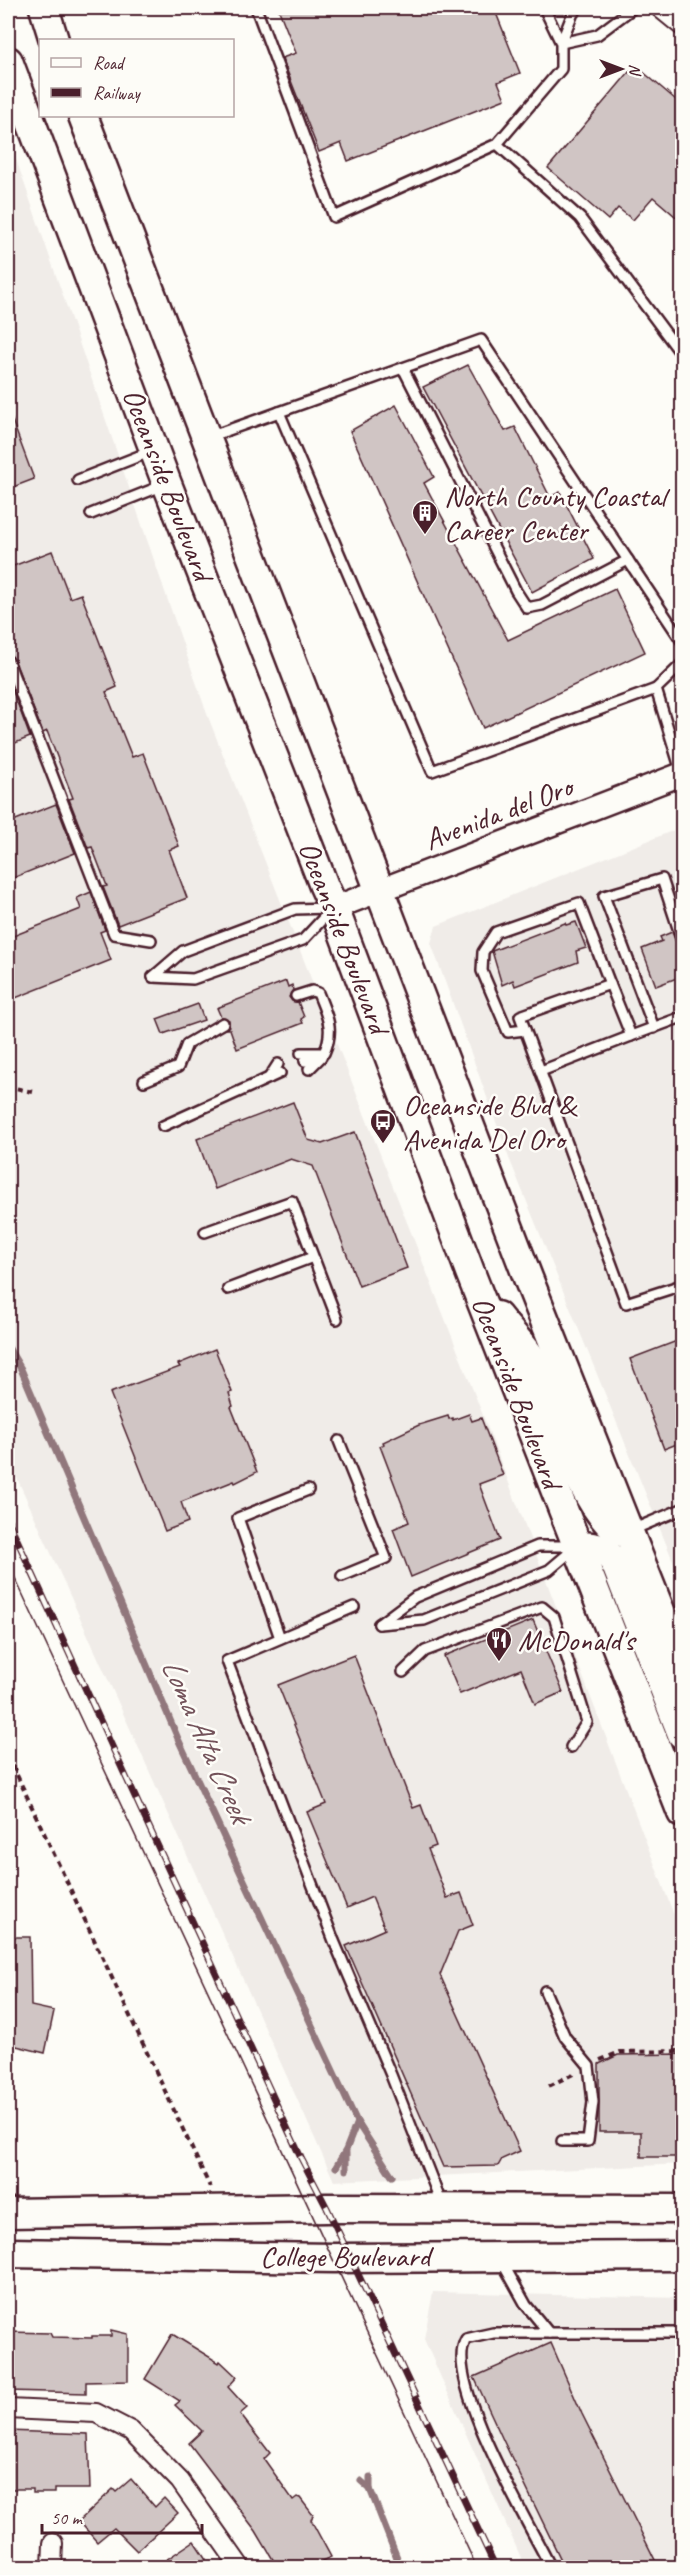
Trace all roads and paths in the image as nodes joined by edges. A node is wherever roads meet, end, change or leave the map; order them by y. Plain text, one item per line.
1 (44, 8) edge
2 (256, 8) edge
3 (544, 8) edge
4 (578, 8) edge
5 (633, 8) edge
6 (660, 8) edge
7 (682, 26) edge
8 (54, 39) edge
9 (561, 43) junction
10 (8, 61) edge
11 (83, 117) edge
12 (498, 144) junction
13 (682, 355) edge
14 (403, 368) junction
15 (279, 412) junction
16 (207, 438) junction
17 (154, 450) junction
18 (78, 480) dead end
19 (167, 484) junction
20 (91, 514) dead end
21 (628, 560) junction
22 (682, 641) edge
23 (8, 661) edge
24 (682, 664) edge
25 (656, 689) junction
26 (682, 775) edge
27 (381, 890) junction
28 (334, 908) junction
29 (151, 939) dead end
30 (682, 940) edge
31 (610, 984) junction
32 (296, 996) dead end
33 (682, 1017) edge
34 (223, 1023) dead end
35 (654, 1028) junction
36 (525, 1030) junction
37 (631, 1036) junction
38 (305, 1061) dead end
39 (541, 1071) junction
40 (269, 1078) junction
41 (144, 1081) dead end
42 (33, 1092) dead end
43 (8, 1093) edge
44 (163, 1126) dead end
45 (205, 1232) dead end
46 (313, 1257) junction
47 (682, 1286) edge
48 (228, 1289) dead end
49 (477, 1291) junction
50 (337, 1319) dead end
51 (339, 1441) dead end
52 (308, 1490) dead end
53 (682, 1509) edge
54 (629, 1532) junction
55 (577, 1546) junction
56 (342, 1576) dead end
57 (354, 1607) dead end
58 (280, 1638) junction
59 (682, 1666) edge
60 (403, 1672) dead end
61 (682, 1734) edge
62 (571, 1748) dead end
63 (8, 1756) edge
64 (682, 1813) edge
65 (545, 1991) dead end
66 (682, 2051) edge
67 (589, 2066) junction
68 (549, 2086) dead end
69 (562, 2142) dead end
70 (682, 2209) edge
71 (221, 2210) junction
72 (444, 2210) junction
73 (8, 2213) edge
74 (8, 2253) edge
75 (499, 2256) junction
76 (682, 2256) edge
77 (549, 2333) junction
78 (682, 2333) edge
79 (8, 2409) edge
80 (52, 2543) dead end
81 (52, 2568) edge
82 (241, 2568) edge
83 (551, 2568) edge

1 - 8 main road
2 - 12 lane
3 - 9 lane
4 - 9 lane
5 - 9 lane
6 - 7 street
9 - 12 lane
10 - 17 main road, Oceanside Boulevard
11 - 16 main road, Oceanside Boulevard
12 - 13 lane
14 - 15 lane
14 - 21 lane
14 - 21 lane
15 - 16 lane
15 - 25 lane
16 - 27 main road, Oceanside Boulevard
17 - 18 lane
17 - 19 main road, Oceanside Boulevard
19 - 20 lane
19 - 28 main road, Oceanside Boulevard
21 - 22 lane
23 - 29 lane
24 - 25 lane
25 - 26 lane
26 - 27 street, Avenida del Oro
27 - 28 street, Avenida del Oro
27 - 54 main road, Oceanside Boulevard
28 - 28 lane
28 - 49 main road, Oceanside Boulevard
30 - 35 lane
31 - 36 lane
31 - 36 lane
31 - 37 lane
32 - 38 lane
33 - 35 lane
34 - 41 lane
35 - 37 lane
36 - 39 lane
37 - 39 lane
39 - 47 lane
40 - 40 lane
40 - 44 lane
42 - 43 path
45 - 46 lane
46 - 48 lane
46 - 50 lane
49 - 54 main road
49 - 55 main road, Oceanside Boulevard
51 - 56 lane
52 - 58 lane
53 - 54 lane
54 - 59 main road, Oceanside Boulevard
55 - 55 lane
55 - 61 main road
55 - 64 main road, Oceanside Boulevard
57 - 58 lane
58 - 72 lane
60 - 62 lane
63 - 71 path
65 - 67 lane
66 - 67 path
67 - 68 path
67 - 69 lane
70 - 72 main road, College Boulevard
71 - 72 main road, College Boulevard
71 - 73 main road, College Boulevard
74 - 75 main road, College Boulevard
75 - 76 main road, College Boulevard
75 - 77 lane
77 - 78 lane
77 - 83 lane
79 - 82 street
80 - 81 street

